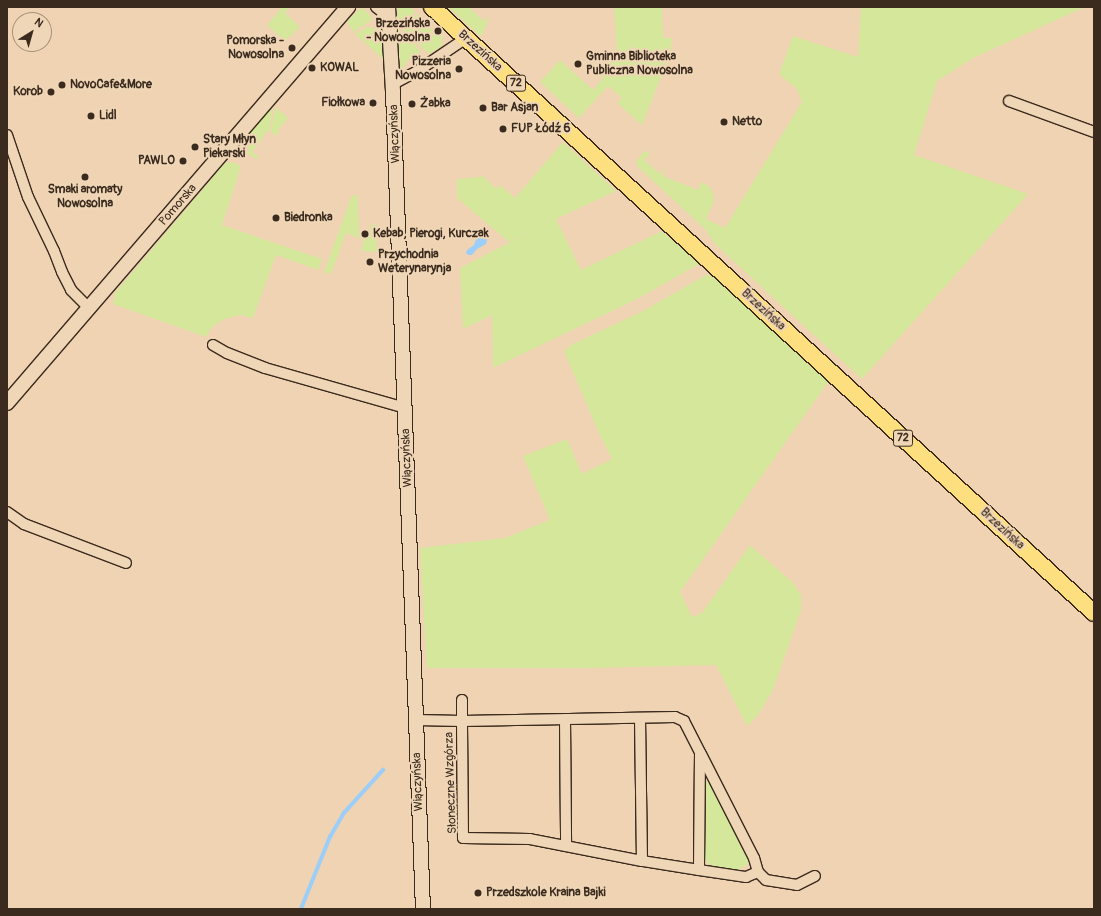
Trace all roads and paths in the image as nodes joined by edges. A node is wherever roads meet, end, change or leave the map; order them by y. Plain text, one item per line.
1 (348, 7) edge
2 (376, 7) edge
3 (432, 7) edge
4 (388, 12) edge
5 (466, 38) junction
6 (393, 84) junction
7 (1009, 101) dead end
8 (1094, 132) edge
9 (7, 135) edge
10 (89, 308) junction
11 (213, 345) dead end
12 (7, 404) edge
13 (405, 408) junction
14 (7, 512) edge
15 (126, 563) dead end
16 (1094, 613) edge
17 (462, 700) dead end
18 (640, 718) junction
19 (565, 719) junction
20 (416, 720) junction
21 (462, 721) junction
22 (700, 753) junction
23 (566, 846) junction
24 (642, 861) junction
25 (700, 870) junction
26 (758, 872) junction
27 (815, 876) dead end
28 (423, 909) edge

1 - 10 street, Pomorska
2 - 4 street
3 - 5 main road, Brzezińska / 72
4 - 6 street, Wiączyńska
5 - 6 street
5 - 16 main road, Brzezińska / 72
6 - 13 street, Wiączyńska
7 - 8 street
9 - 10 street
10 - 12 street, Pomorska
11 - 13 street
13 - 20 street, Wiączyńska
14 - 15 street
17 - 21 street
18 - 19 street, Słoneczne Wzgórza
18 - 22 street, Słoneczne Wzgórza
18 - 24 street
19 - 21 street, Słoneczne Wzgórza
19 - 23 street
20 - 21 street, Słoneczne Wzgórza
20 - 28 street, Wiączyńska
21 - 23 street, Słoneczne Wzgórza
22 - 25 street, Słoneczne Wzgórza
22 - 26 street, Słoneczne Wzgórza
23 - 24 street, Słoneczne Wzgórza
24 - 25 street, Słoneczne Wzgórza
25 - 26 street, Słoneczne Wzgórza
26 - 27 street

